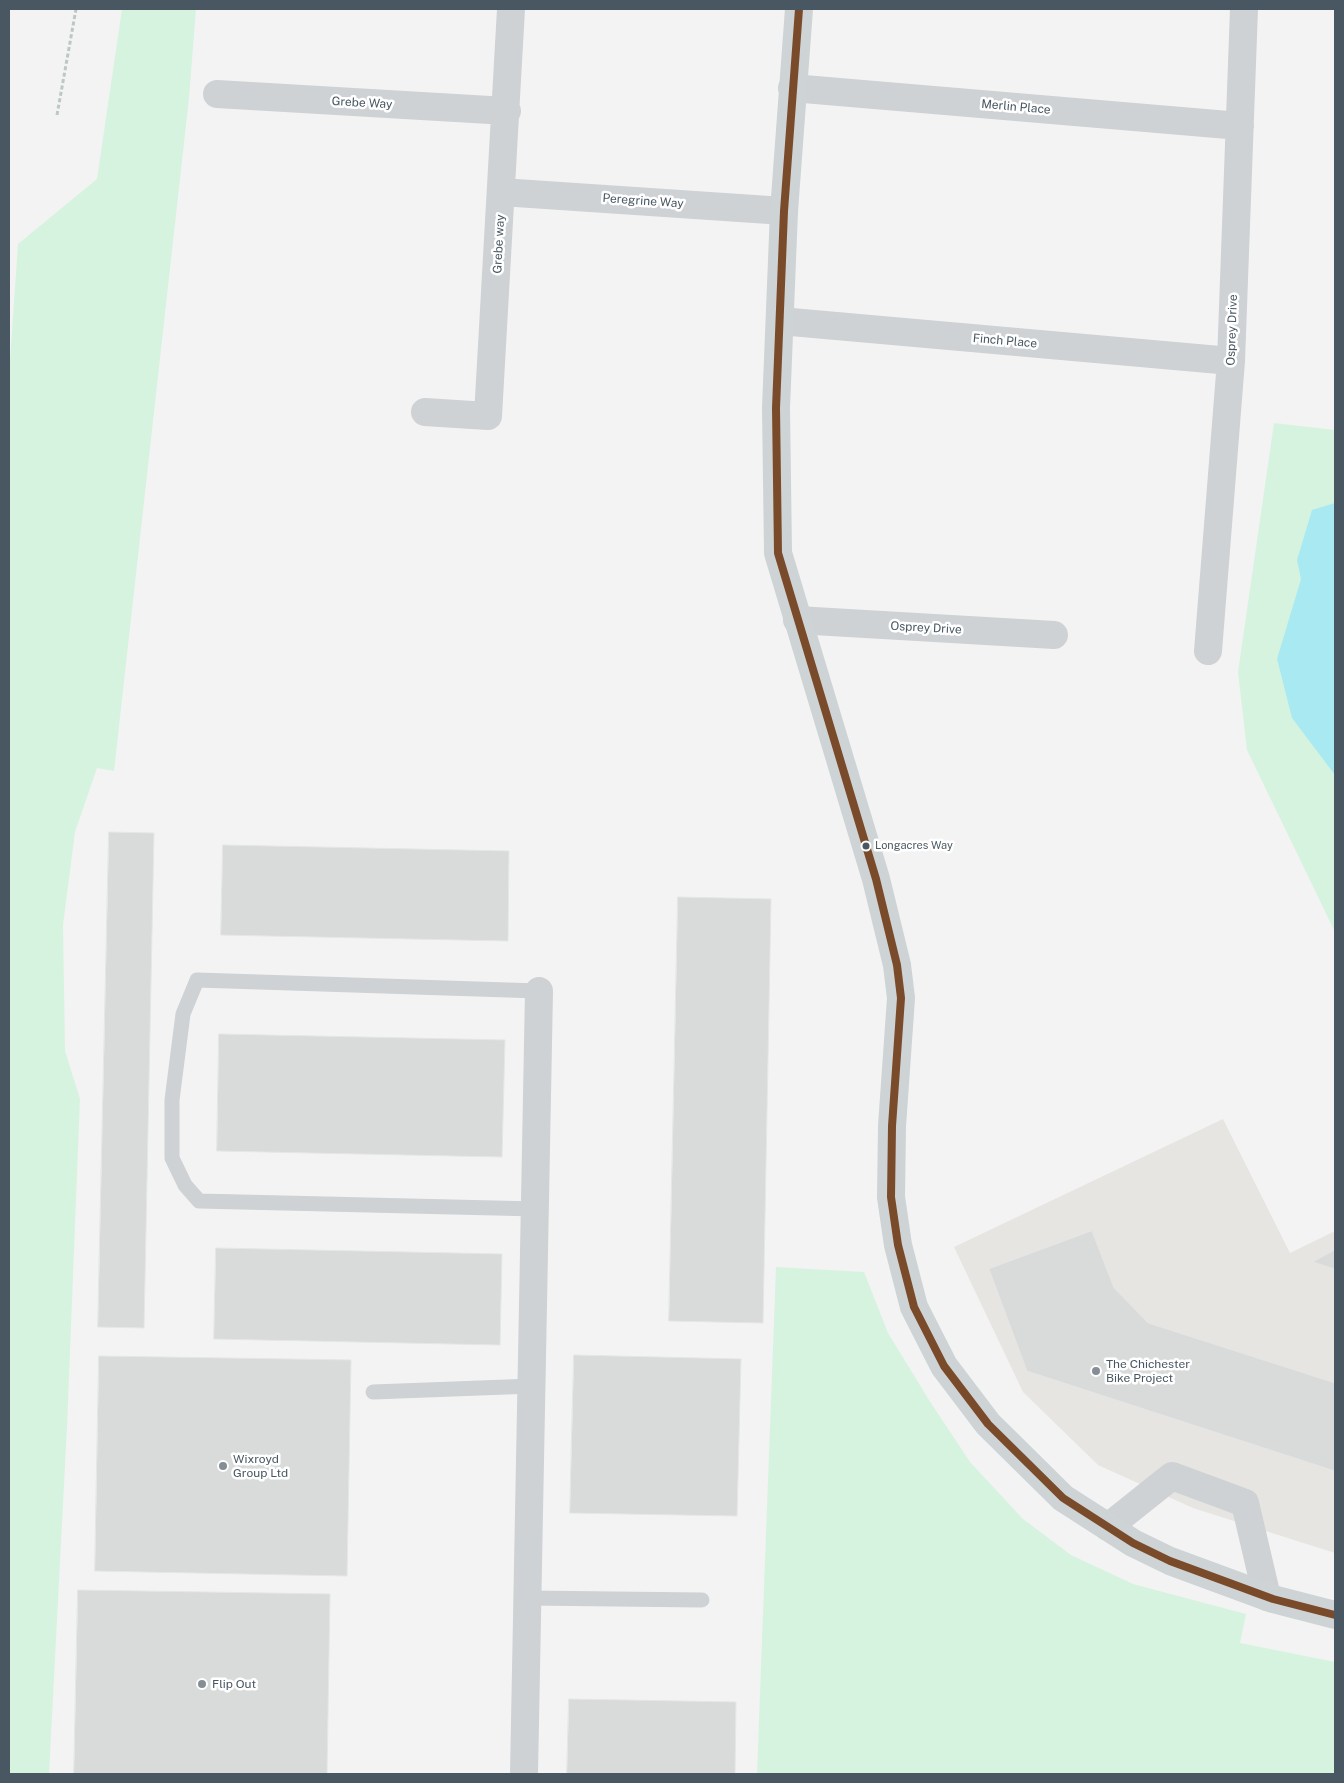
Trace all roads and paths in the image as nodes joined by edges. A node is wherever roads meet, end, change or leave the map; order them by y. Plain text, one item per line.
1 (76, 9) edge
2 (512, 9) edge
3 (799, 9) edge
4 (1244, 9) edge
5 (792, 88) junction
6 (217, 94) dead end
7 (506, 111) junction
8 (56, 115) dead end
9 (1240, 126) junction
10 (502, 192) junction
11 (784, 211) junction
12 (780, 321) junction
13 (1231, 361) junction
14 (425, 412) dead end
15 (797, 620) junction
16 (1054, 635) dead end
17 (1208, 651) dead end
18 (539, 991) joint
19 (536, 1209) junction
20 (533, 1386) junction
21 (373, 1392) dead end
22 (1108, 1527) junction
23 (1266, 1597) junction
24 (528, 1598) junction
25 (702, 1600) dead end
26 (1335, 1615) edge
27 (524, 1774) edge

1 - 8 path
2 - 7 street, Grebe way
3 - 5 main road
4 - 9 street, Osprey Drive
5 - 9 street, Merlin Place
5 - 11 main road
6 - 7 street, Grebe Way
7 - 10 street, Grebe way
9 - 13 street, Osprey Drive
10 - 11 street, Peregrine Way
10 - 14 street, Grebe way
11 - 12 main road
12 - 13 street, Finch Place
12 - 15 main road
13 - 17 street, Osprey Drive
15 - 16 street, Osprey Drive
15 - 22 main road
18 - 19 street
18 - 19 lane
19 - 20 street
20 - 21 lane
20 - 24 street
22 - 23 main road
22 - 23 street
23 - 26 main road
24 - 25 lane
24 - 27 street

